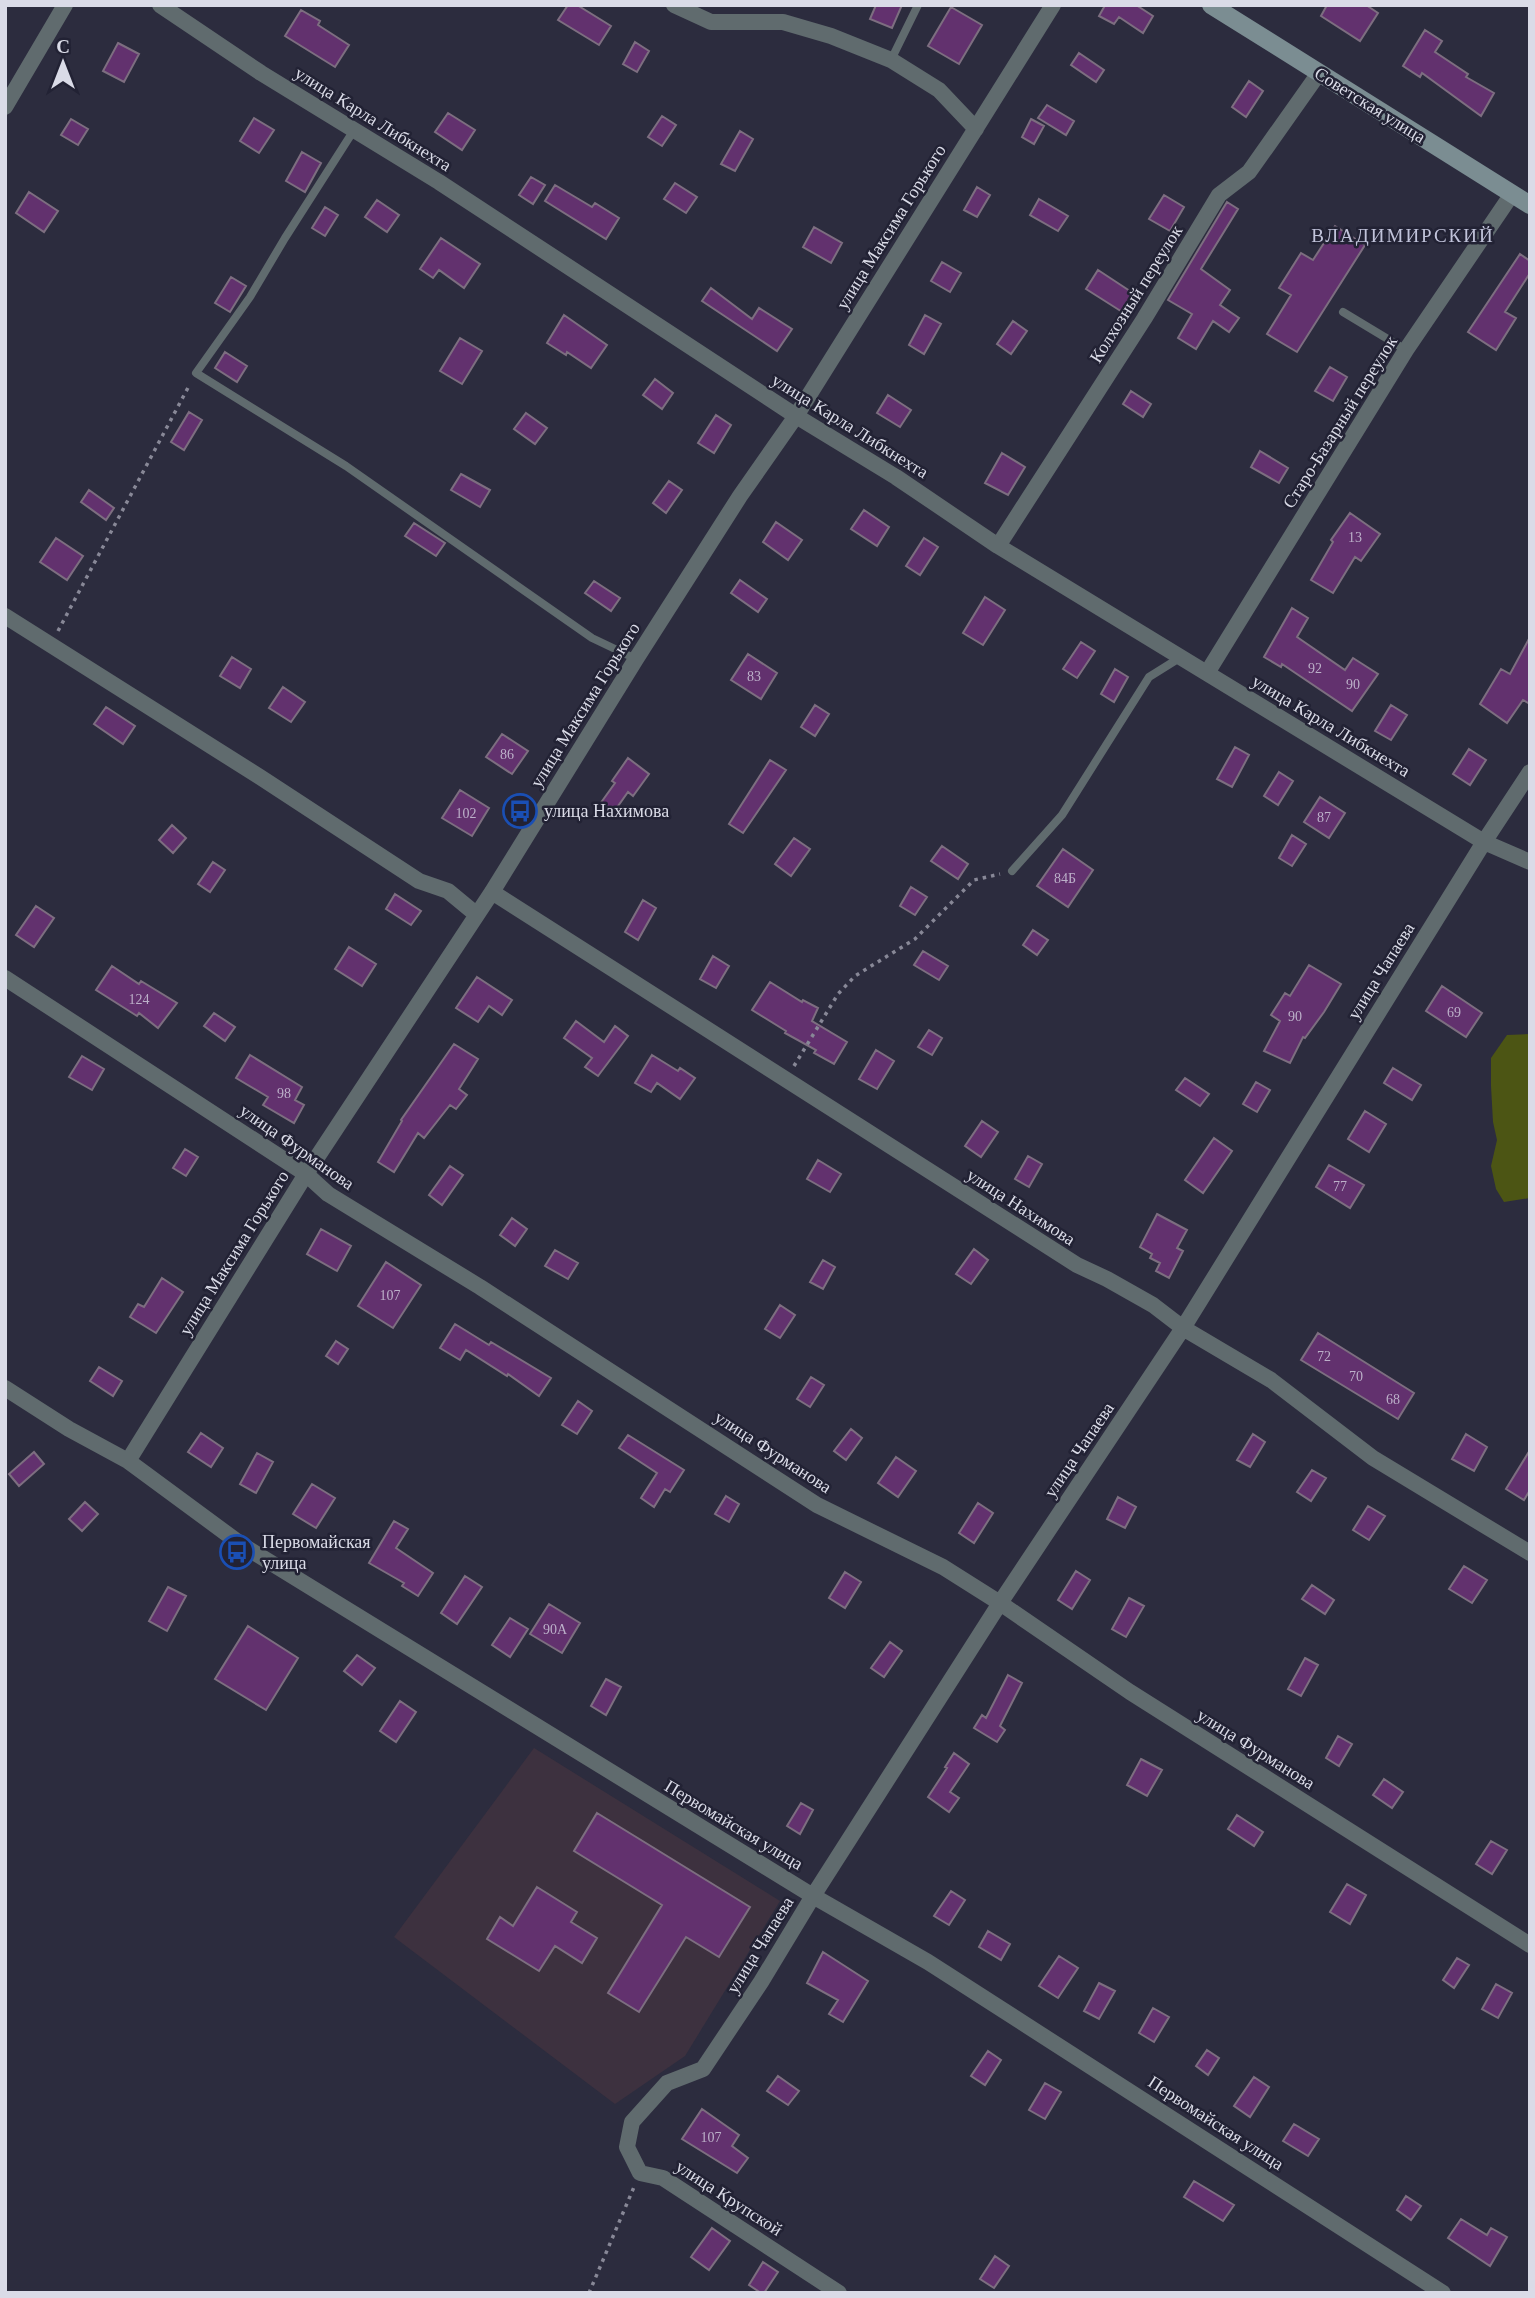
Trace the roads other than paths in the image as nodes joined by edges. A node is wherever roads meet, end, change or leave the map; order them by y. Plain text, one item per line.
1 (65, 5) edge
2 (160, 5) edge
3 (674, 5) edge
4 (918, 5) edge
5 (1053, 5) edge
6 (1210, 5) edge
7 (891, 60) junction
8 (1319, 73) junction
9 (5, 107) edge
10 (976, 129) junction
11 (354, 130) junction
12 (1512, 194) junction
13 (1530, 205) edge
14 (1343, 312) dead end
15 (1406, 350) junction
16 (796, 416) junction
17 (998, 546) junction
18 (5, 616) edge
19 (1181, 657) junction
20 (636, 659) junction
21 (1206, 673) junction
22 (1530, 772) edge
23 (1484, 842) junction
24 (1530, 862) edge
25 (1012, 871) road end
26 (492, 892) junction
27 (477, 915) junction
28 (5, 978) edge
29 (306, 1174) junction
30 (1183, 1328) junction
31 (5, 1388) edge
32 (128, 1461) junction
33 (1530, 1553) edge
34 (1000, 1603) junction
35 (813, 1896) junction
36 (1530, 1945) edge
37 (640, 2172) joint
38 (839, 2293) edge
39 (1443, 2293) edge

1 - 9 street
2 - 11 street, улица Карла Либкнехта
3 - 7 street
4 - 7 lane
5 - 10 street, улица Максима Горького
6 - 8 street, Советская улица
7 - 10 street
8 - 12 street, Советская улица
8 - 17 street, Колхозный переулок
10 - 16 street, улица Максима Горького
11 - 16 street, улица Карла Либкнехта
11 - 20 lane
12 - 13 street, Советская улица
12 - 15 street, Старо-Базарный переулок
14 - 15 lane
15 - 21 street, Старо-Базарный переулок
16 - 17 street, улица Карла Либкнехта
16 - 20 street, улица Максима Горького
17 - 19 street, улица Карла Либкнехта
18 - 27 street
19 - 21 street, улица Карла Либкнехта
19 - 25 lane
20 - 26 street, улица Максима Горького
21 - 23 street, улица Карла Либкнехта
22 - 23 street, улица Чапаева
23 - 24 street, улица Карла Либкнехта
23 - 30 street, улица Чапаева
26 - 27 street, улица Максима Горького
26 - 30 street, улица Нахимова
27 - 29 street, улица Максима Горького
28 - 29 street, улица Фурманова
29 - 32 street, улица Максима Горького
29 - 34 street, улица Фурманова
30 - 33 street, улица Нахимова
30 - 34 street, улица Чапаева
31 - 32 street, Первомайская улица
32 - 35 street, Первомайская улица
34 - 35 street, улица Чапаева
34 - 36 street, улица Фурманова
35 - 37 street, улица Чапаева
35 - 39 street, Первомайская улица
37 - 38 street, улица Крупской

